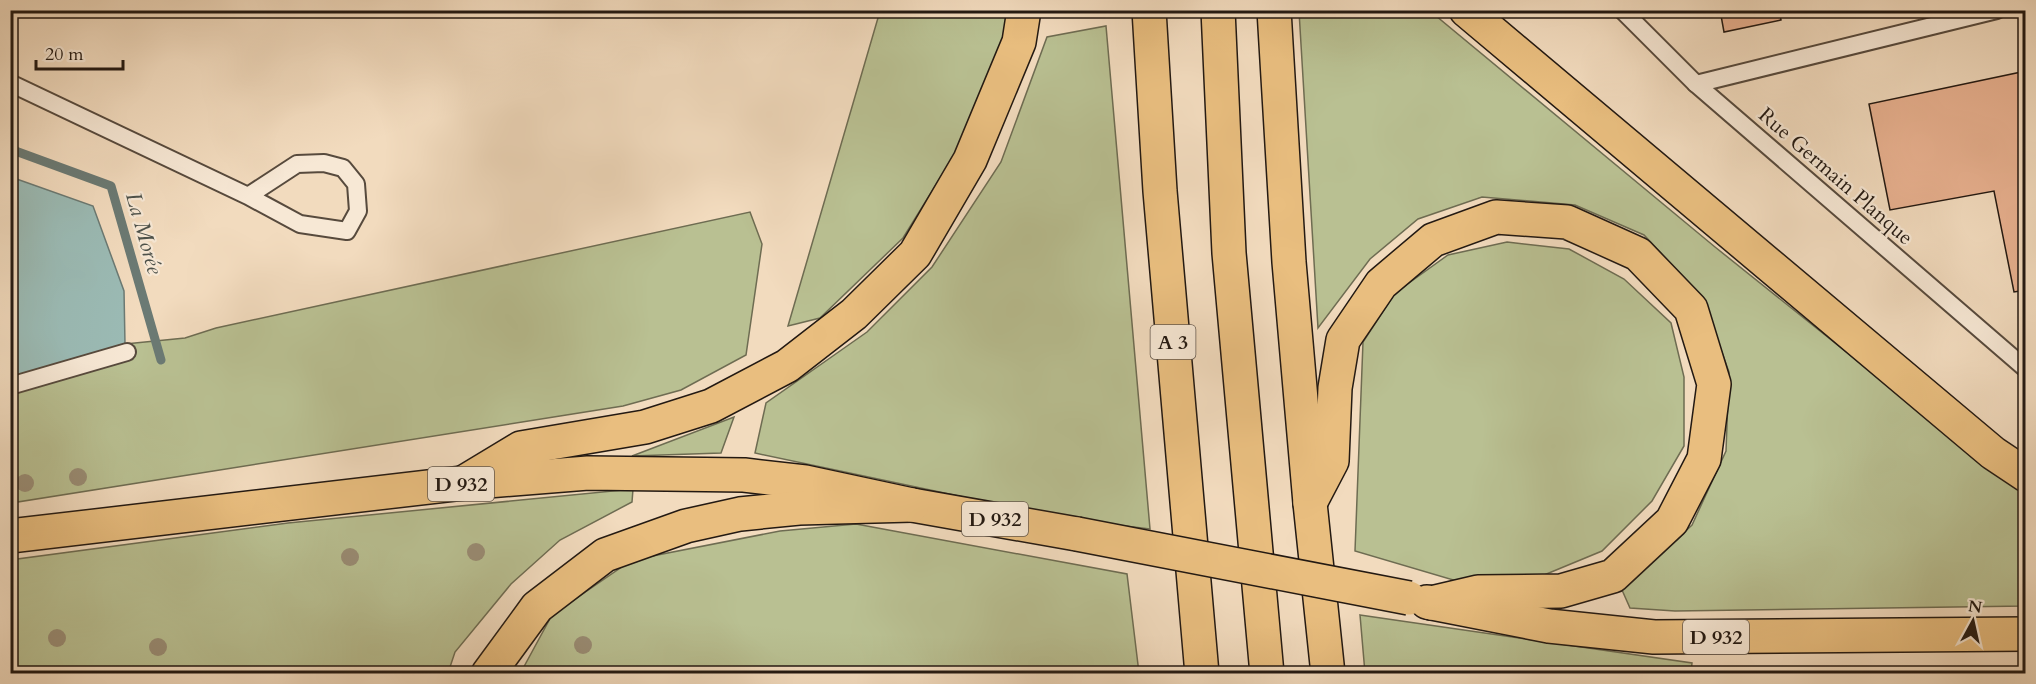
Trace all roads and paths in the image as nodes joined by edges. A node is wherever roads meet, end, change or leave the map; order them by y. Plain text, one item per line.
1 (1024, 10) edge
2 (1149, 10) edge
3 (1218, 10) edge
4 (1274, 10) edge
5 (1466, 10) edge
6 (1622, 10) edge
7 (1997, 10) edge
8 (10, 82) edge
9 (1696, 84) junction
10 (248, 196) junction
11 (127, 352) dead end
12 (2025, 369) edge
13 (10, 386) edge
14 (2025, 475) edge
15 (463, 483) junction
16 (1310, 504) junction
17 (912, 505) junction
18 (10, 536) edge
19 (1420, 600) junction
20 (2025, 634) edge
21 (488, 674) edge
22 (1202, 674) edge
23 (1267, 674) edge
24 (1328, 674) edge

1 - 15 main road
2 - 22 main road, A 3
3 - 23 main road
4 - 16 main road
5 - 14 main road
6 - 9 lane, Rue Germain Planque
7 - 9 lane
8 - 10 lane
9 - 12 lane, Rue Germain Planque
10 - 10 lane
11 - 13 lane
15 - 17 main road, D 932
15 - 18 main road, D 932
16 - 19 main road
16 - 24 main road
17 - 19 main road, D 932, bridge
17 - 21 main road
19 - 20 main road, D 932

